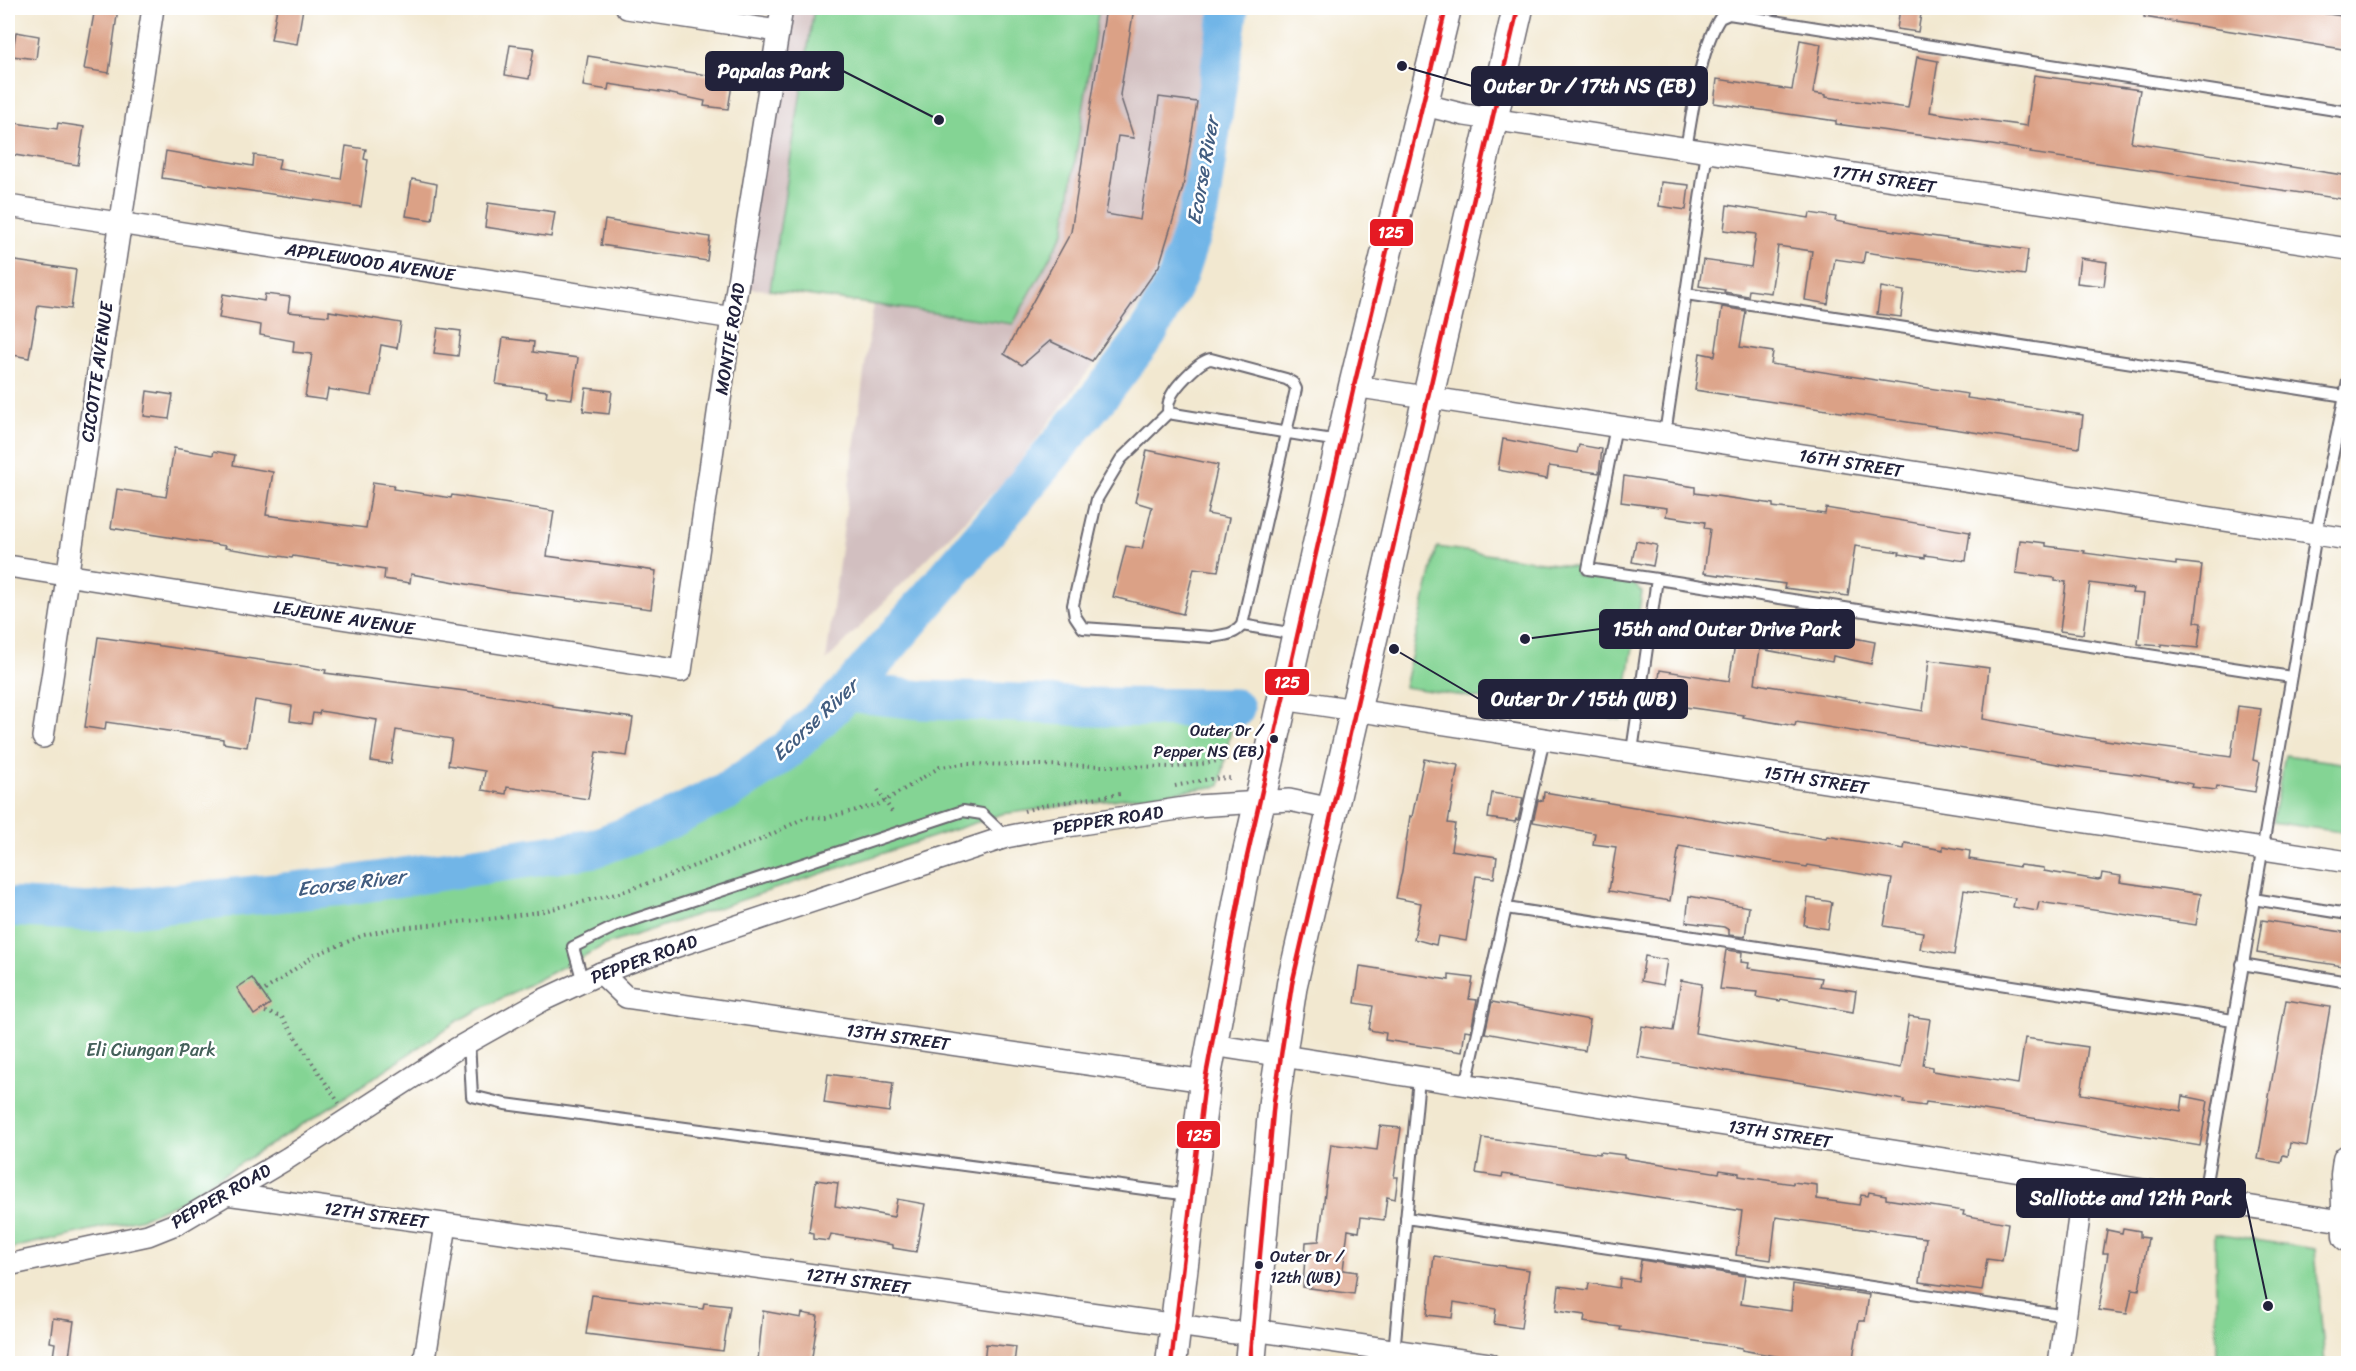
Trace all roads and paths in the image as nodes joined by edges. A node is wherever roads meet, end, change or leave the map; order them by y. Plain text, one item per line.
1 (153, 8) edge
2 (627, 8) edge
3 (782, 8) edge
4 (1446, 8) edge
5 (1518, 8) edge
6 (778, 31) junction
7 (1421, 105) junction
8 (2349, 112) edge
9 (1491, 119) junction
10 (1697, 150) junction
11 (8, 206) edge
12 (119, 223) junction
13 (2349, 249) edge
14 (1686, 294) junction
15 (733, 318) junction
16 (2349, 381) edge
17 (1354, 386) junction
18 (2345, 396) junction
19 (1427, 398) junction
20 (1168, 413) junction
21 (1616, 426) junction
22 (1287, 432) junction
23 (1665, 434) junction
24 (1342, 441) junction
25 (2316, 534) junction
26 (2349, 539) edge
27 (8, 566) edge
28 (67, 575) junction
29 (1657, 579) junction
30 (1242, 625) junction
31 (1298, 634) junction
32 (681, 671) joint
33 (2291, 677) junction
34 (1283, 699) junction
35 (1355, 710) junction
36 (43, 736) dead end
37 (1544, 738) junction
38 (1632, 752) junction
39 (1243, 755) dead end
40 (878, 790) dead end
41 (885, 800) junction
42 (1259, 802) junction
43 (1332, 809) junction
44 (894, 815) dead end
45 (1006, 837) junction
46 (2261, 848) junction
47 (2349, 862) edge
48 (2253, 898) junction
49 (1506, 908) junction
50 (2349, 914) edge
51 (2242, 964) junction
52 (592, 977) junction
53 (2349, 982) edge
54 (265, 990) dead end
55 (265, 1012) dead end
56 (2233, 1020) junction
57 (469, 1041) junction
58 (1212, 1045) junction
59 (1281, 1056) junction
60 (1419, 1077) junction
61 (1205, 1082) junction
62 (1466, 1085) junction
63 (339, 1103) dead end
64 (2349, 1160) edge
65 (2084, 1182) junction
66 (226, 1194) junction
67 (1191, 1195) junction
68 (2203, 1200) junction
69 (1406, 1218) junction
70 (2348, 1222) edge
71 (446, 1225) junction
72 (2349, 1236) edge
73 (8, 1264) edge
74 (2067, 1316) junction
75 (1174, 1324) junction
76 (1253, 1330) junction
77 (1393, 1357) edge
78 (424, 1363) edge
79 (429, 1364) edge
80 (1171, 1364) edge
81 (1250, 1364) edge
82 (1489, 1364) edge
83 (2060, 1364) edge

1 - 12 street, CICOTTE AVENUE
2 - 6 street
3 - 6 street, MONTIE ROAD
4 - 7 main road
5 - 9 main road
6 - 15 street, MONTIE ROAD
7 - 9 street, 17TH STREET
7 - 17 main road
8 - 10 lane
9 - 10 street, 17TH STREET
9 - 19 main road
10 - 13 street, 17TH STREET
10 - 14 lane
11 - 12 street, APPLEWOOD AVENUE
12 - 15 street, APPLEWOOD AVENUE
12 - 28 street, CICOTTE AVENUE
14 - 18 lane
14 - 23 lane
15 - 32 street, MONTIE ROAD
16 - 18 lane
17 - 19 street, 16TH STREET
17 - 24 main road
18 - 25 lane
19 - 21 street, 16TH STREET
19 - 35 main road
20 - 22 lane
20 - 22 lane
20 - 30 lane
21 - 23 street, 16TH STREET
21 - 29 lane
22 - 24 lane
22 - 30 lane
23 - 25 street, 16TH STREET
24 - 31 main road
25 - 26 street, 16TH STREET
25 - 33 lane
27 - 28 street, LEJEUNE AVENUE
28 - 32 street, LEJEUNE AVENUE
28 - 36 street, CICOTTE AVENUE
29 - 33 lane
29 - 38 lane
30 - 31 lane
31 - 34 main road
33 - 46 lane
34 - 35 street, 15TH STREET
34 - 42 main road
35 - 37 street, 15TH STREET
35 - 43 main road
37 - 38 street, 15TH STREET
37 - 49 lane
38 - 46 street, 15TH STREET
39 - 41 path
40 - 41 path
41 - 44 path
41 - 54 path
42 - 43 street, PEPPER ROAD
42 - 45 street, PEPPER ROAD
42 - 58 main road
43 - 59 main road
45 - 52 street, PEPPER ROAD
45 - 52 lane
46 - 47 street, 15TH STREET
46 - 48 lane
48 - 50 lane
48 - 51 lane
49 - 56 lane
49 - 62 lane
51 - 53 lane
51 - 56 lane
52 - 57 street, PEPPER ROAD
52 - 61 street, 13TH STREET
55 - 63 path
56 - 68 lane
57 - 66 street, PEPPER ROAD
57 - 67 lane
58 - 59 street, 13TH STREET
58 - 61 main road
59 - 60 street, 13TH STREET
59 - 76 main road
60 - 62 street, 13TH STREET
60 - 69 lane
61 - 67 main road
62 - 65 street, 13TH STREET
64 - 70 main road
65 - 68 street, 13TH STREET
65 - 74 street
66 - 71 street, 12TH STREET
66 - 73 street, PEPPER ROAD
67 - 75 main road
68 - 70 street, 13TH STREET
69 - 74 lane
69 - 77 lane
70 - 72 main road
71 - 75 street, 12TH STREET
71 - 78 street
74 - 83 street
75 - 76 street, 12TH STREET
75 - 80 main road
76 - 77 street, 12TH STREET
76 - 81 main road
77 - 82 street, 12TH STREET
78 - 79 lane

